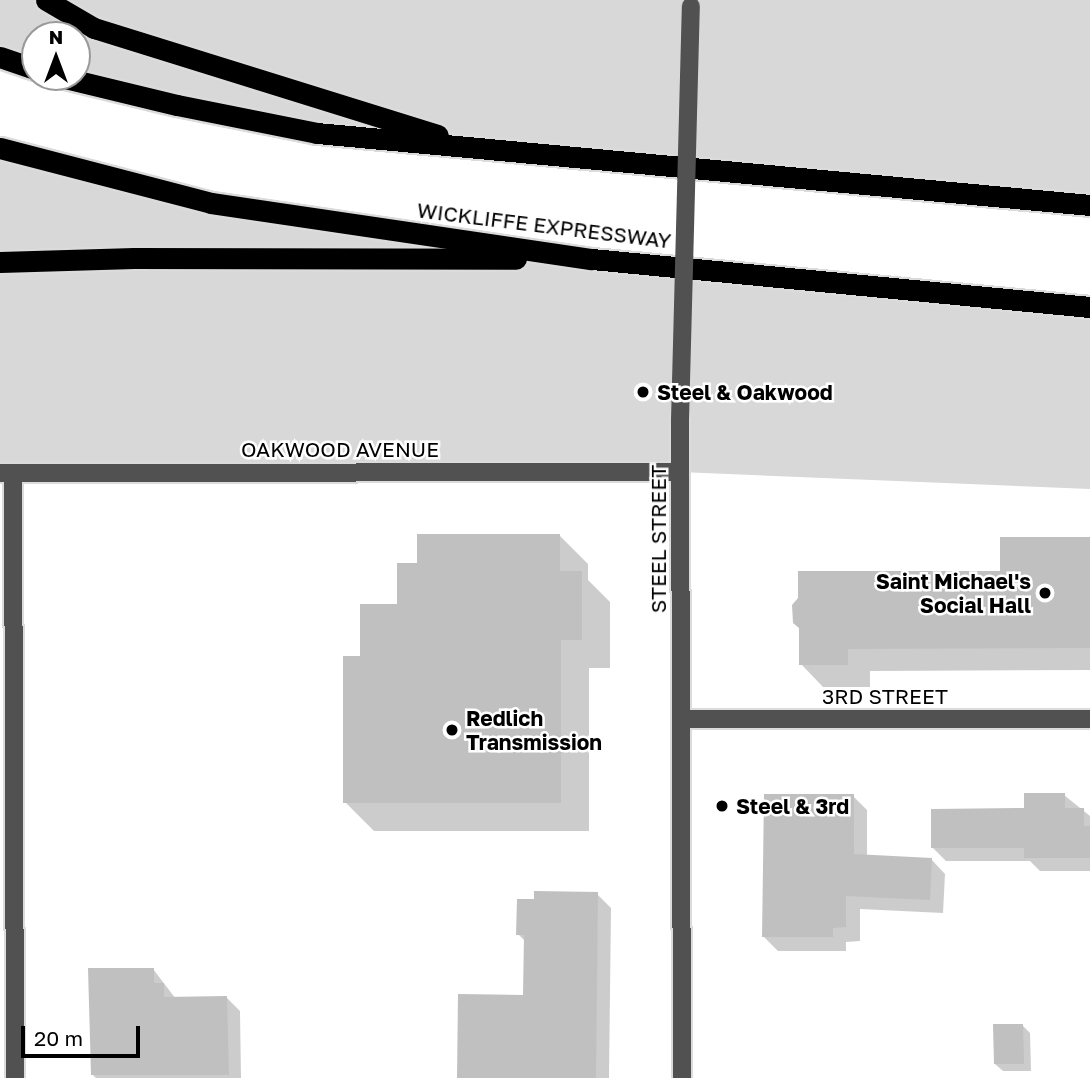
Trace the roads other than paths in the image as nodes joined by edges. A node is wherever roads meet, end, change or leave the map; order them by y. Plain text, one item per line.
1 (46, 0) edge
2 (691, 3) edge
3 (0, 57) edge
4 (21, 64) edge
5 (91, 84) edge
6 (0, 148) edge
7 (480, 148) junction
8 (1090, 205) edge
9 (592, 259) junction
10 (0, 262) edge
11 (1090, 307) edge
12 (6, 472) edge
13 (680, 472) junction
14 (681, 719) junction
15 (1090, 719) edge
16 (15, 1078) edge
17 (682, 1078) edge

1 - 7 highway
2 - 13 street, STEEL STREET, bridge
3 - 4 highway
5 - 7 highway
6 - 9 highway, WICKLIFFE EXPRESSWAY
7 - 8 highway
9 - 10 highway
9 - 11 highway, WICKLIFFE EXPRESSWAY
12 - 13 street, OAKWOOD AVENUE
12 - 16 street
13 - 14 street, STEEL STREET
14 - 15 street, 3RD STREET
14 - 17 street, STEEL STREET

